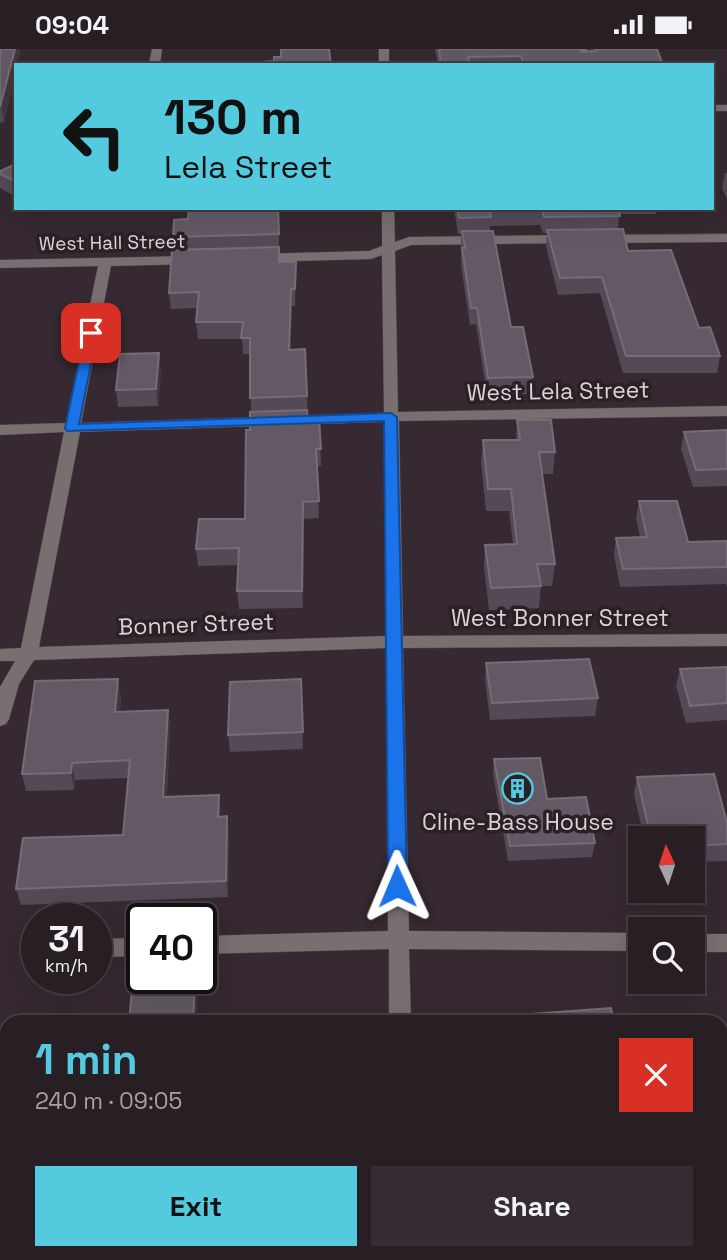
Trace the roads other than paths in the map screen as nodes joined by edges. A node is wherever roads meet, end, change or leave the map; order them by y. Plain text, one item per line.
1 (387, 210) edge
2 (727, 238) edge
3 (389, 248) junction
4 (245, 258) edge
5 (203, 260) edge
6 (105, 262) junction
7 (0, 264) edge
8 (727, 411) edge
9 (391, 417) junction
10 (72, 428) junction
11 (0, 430) edge
12 (727, 640) edge
13 (394, 642) junction
14 (29, 653) junction
15 (0, 655) edge
16 (0, 719) edge
17 (398, 940) junction
18 (628, 942) edge
19 (705, 943) edge
20 (727, 943) edge
21 (217, 945) edge
22 (400, 1015) edge

1 - 3 street
2 - 3 street
3 - 4 street
3 - 9 street
5 - 6 street, West Hall Street
6 - 7 street, West Hall Street
6 - 10 street
8 - 9 street, West Lela Street
9 - 10 street, West Lela Street
9 - 13 street
10 - 11 street, West Lela Street
10 - 14 street
12 - 13 street, West Bonner Street
13 - 14 street, Bonner Street
13 - 17 street
14 - 15 street, Bonner Street
14 - 16 street
17 - 18 street
17 - 21 street
17 - 22 street
19 - 20 street

